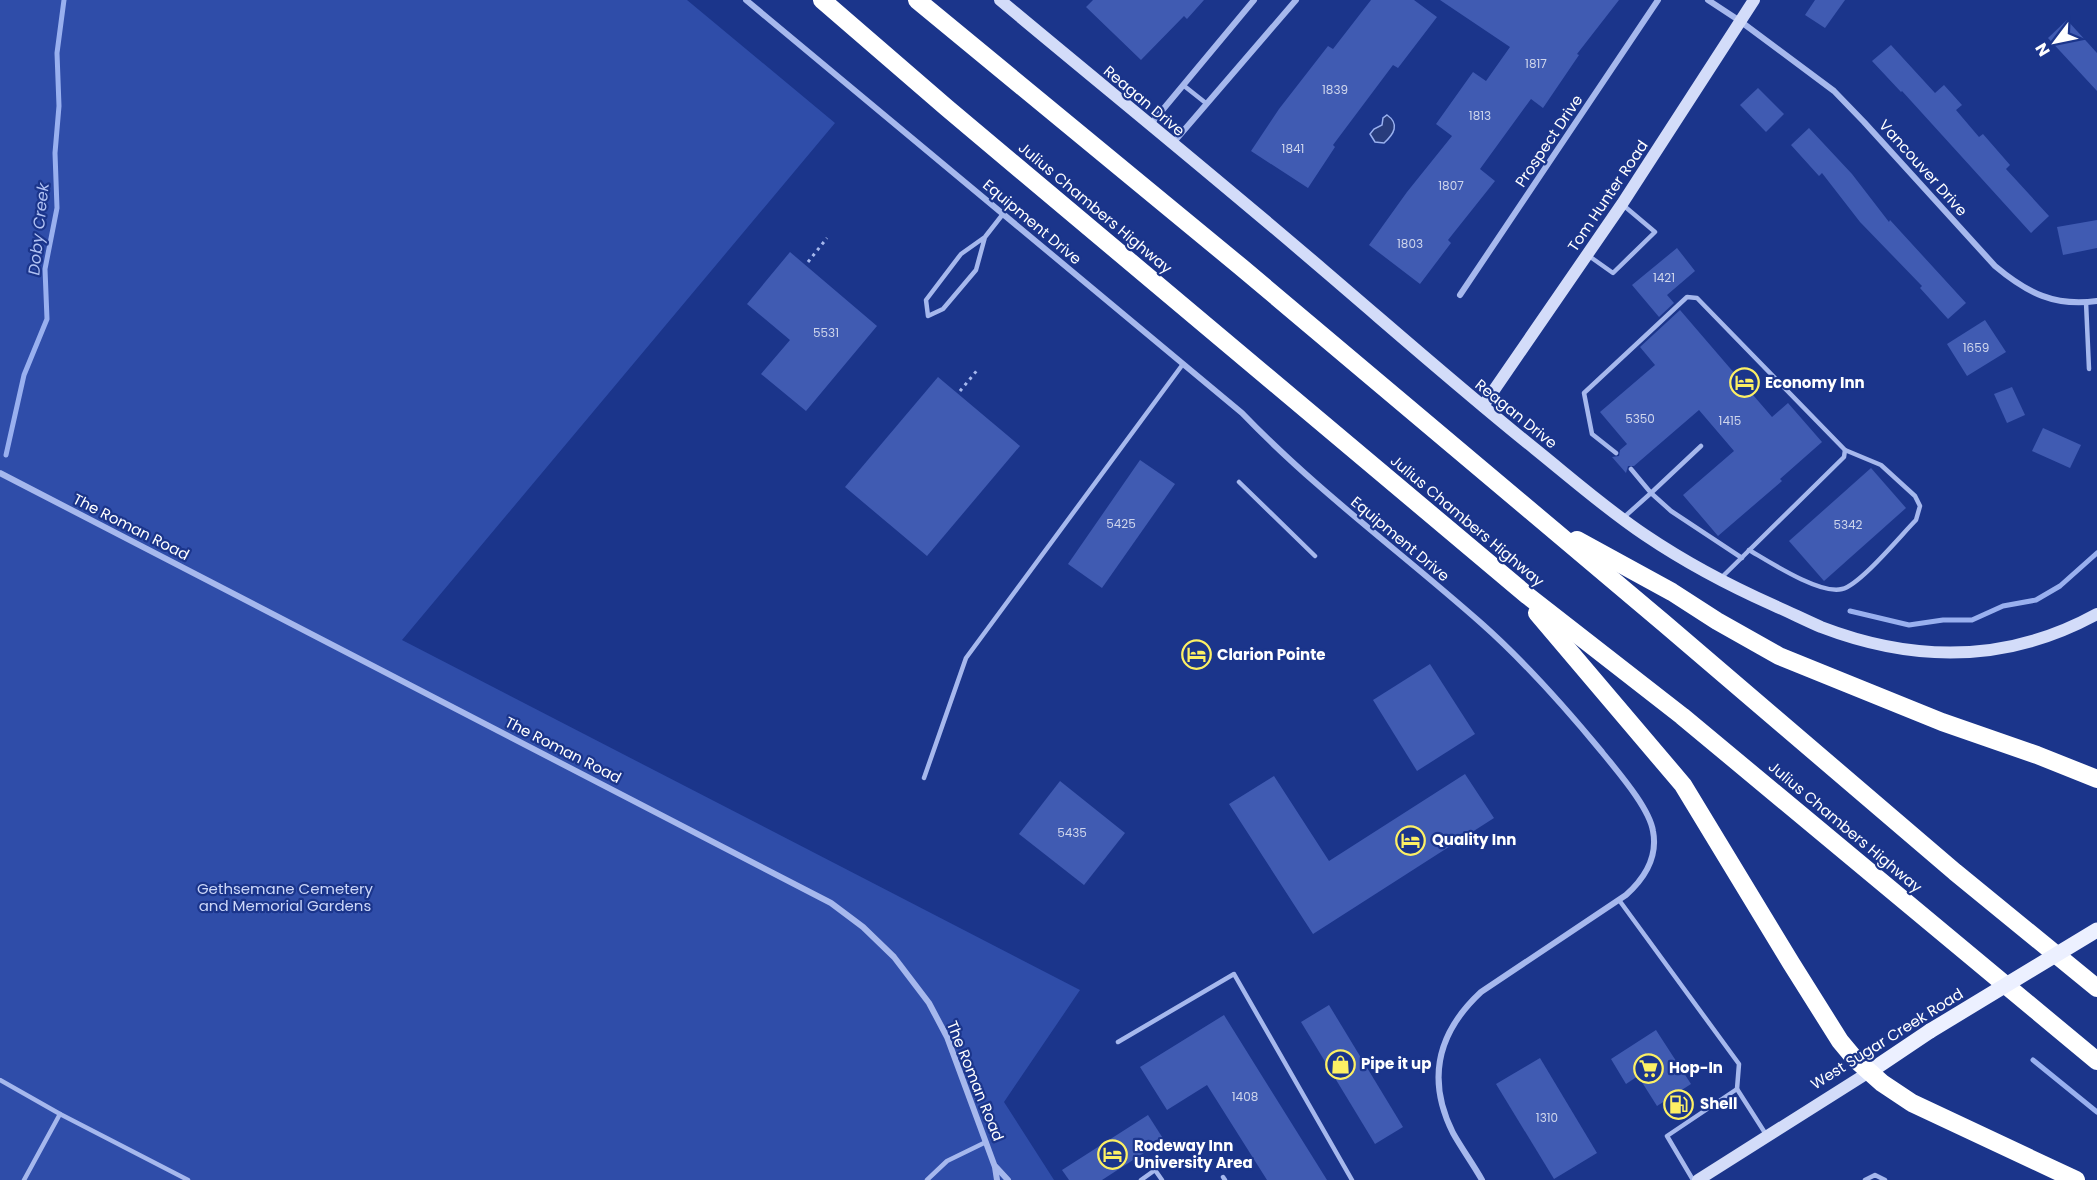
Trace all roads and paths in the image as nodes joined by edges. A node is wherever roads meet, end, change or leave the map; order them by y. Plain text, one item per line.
1 (746, 0) edge
2 (822, 0) edge
3 (917, 0) edge
4 (1000, 0) edge
5 (1254, 0) edge
6 (1658, 0) edge
7 (1708, 0) edge
8 (1754, 0) edge
9 (1294, 1) edge
10 (1740, 21) junction
11 (1183, 85) junction
12 (1207, 104) junction
13 (1150, 125) junction
14 (1172, 144) junction
15 (1622, 204) junction
16 (1003, 213) junction
17 (985, 237) junction
18 (827, 238) dead end
19 (1587, 254) junction
20 (808, 262) dead end
21 (1460, 295) dead end
22 (2097, 301) edge
23 (2086, 302) junction
24 (1184, 364) junction
25 (979, 368) dead end
26 (2089, 369) dead end
27 (960, 391) dead end
28 (1483, 406) junction
29 (1701, 446) dead end
30 (1845, 450) junction
31 (1616, 453) dead end
32 (1631, 469) dead end
33 (0, 473) edge
34 (1239, 482) dead end
35 (1651, 493) junction
36 (1622, 519) junction
37 (1540, 520) junction
38 (1749, 550) junction
39 (1315, 556) dead end
40 (1742, 558) junction
41 (1507, 579) junction
42 (1719, 580) junction
43 (2097, 614) edge
44 (924, 778) dead end
45 (2097, 779) edge
46 (1619, 900) junction
47 (2097, 930) edge
48 (2097, 988) edge
49 (1118, 1042) dead end
50 (2097, 1061) edge
51 (1869, 1072) junction
52 (0, 1080) edge
53 (1737, 1089) junction
54 (60, 1114) junction
55 (1767, 1136) junction
56 (986, 1142) junction
57 (995, 1167) junction
58 (1705, 1178) edge
59 (24, 1180) edge
60 (188, 1180) edge
61 (927, 1180) edge
62 (997, 1180) edge
63 (1008, 1180) edge
64 (1141, 1180) edge
65 (1162, 1180) edge
66 (1352, 1180) edge
67 (1482, 1180) edge
68 (1693, 1180) edge
69 (1865, 1180) edge
70 (1885, 1180) edge
71 (2076, 1180) edge

1 - 16 street, Equipment Drive
2 - 41 highway, Julius Chambers Highway
3 - 37 highway
4 - 13 street, Reagan Drive
5 - 11 street
6 - 21 street, Prospect Drive
7 - 10 street
8 - 10 street, Tom Hunter Road
9 - 12 street
10 - 15 street, Tom Hunter Road
10 - 23 street, Vancouver Drive
11 - 12 lane
11 - 13 street
12 - 14 street
13 - 14 street, Reagan Drive
14 - 28 street, Reagan Drive
15 - 19 street, Tom Hunter Road
15 - 19 lane
16 - 17 lane
16 - 24 street, Equipment Drive
17 - 17 lane
18 - 20 path
19 - 28 street, Tom Hunter Road
22 - 23 street, Vancouver Drive
23 - 26 lane
24 - 44 lane
24 - 46 street, Equipment Drive
25 - 27 path
28 - 36 street, Reagan Drive
29 - 35 lane
30 - 31 lane
30 - 38 lane
30 - 38 lane
32 - 35 lane
33 - 56 street, The Roman Road
34 - 39 lane
35 - 36 lane
35 - 40 lane
36 - 42 street, Reagan Drive
37 - 45 highway
37 - 48 highway
38 - 40 lane
40 - 42 lane
41 - 50 highway, Julius Chambers Highway
41 - 51 highway
42 - 43 street, Reagan Drive
46 - 53 lane
46 - 67 street, Equipment Drive
47 - 51 main road, West Sugar Creek Road, bridge
49 - 66 lane
51 - 55 street, West Sugar Creek Road
51 - 71 highway
52 - 54 lane
53 - 55 lane
53 - 68 lane
54 - 59 lane
54 - 60 lane
55 - 58 street, West Sugar Creek Road
56 - 57 street, The Roman Road
56 - 61 lane
57 - 62 street, The Roman Road
57 - 63 street, The Roman Road
64 - 65 lane
69 - 70 lane

